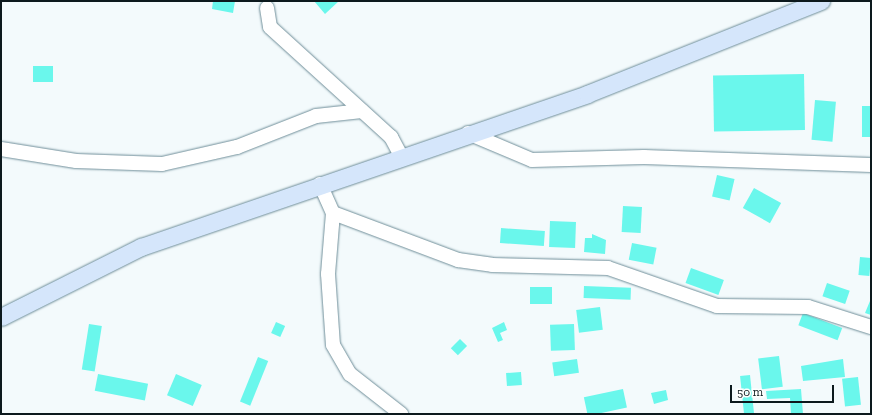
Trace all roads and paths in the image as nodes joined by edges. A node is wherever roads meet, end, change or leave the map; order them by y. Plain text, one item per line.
1 (821, 1) edge
2 (268, 8) dead end
3 (362, 111) junction
4 (468, 133) junction
5 (1, 149) edge
6 (401, 156) junction
7 (871, 165) edge
8 (320, 184) junction
9 (333, 213) junction
10 (1, 318) edge
11 (871, 327) edge
12 (401, 414) edge

1 - 4 main road
2 - 3 street
3 - 5 street
3 - 6 street
4 - 6 main road
4 - 7 street
6 - 8 main road
8 - 9 street
8 - 10 main road
9 - 11 street
9 - 12 street

